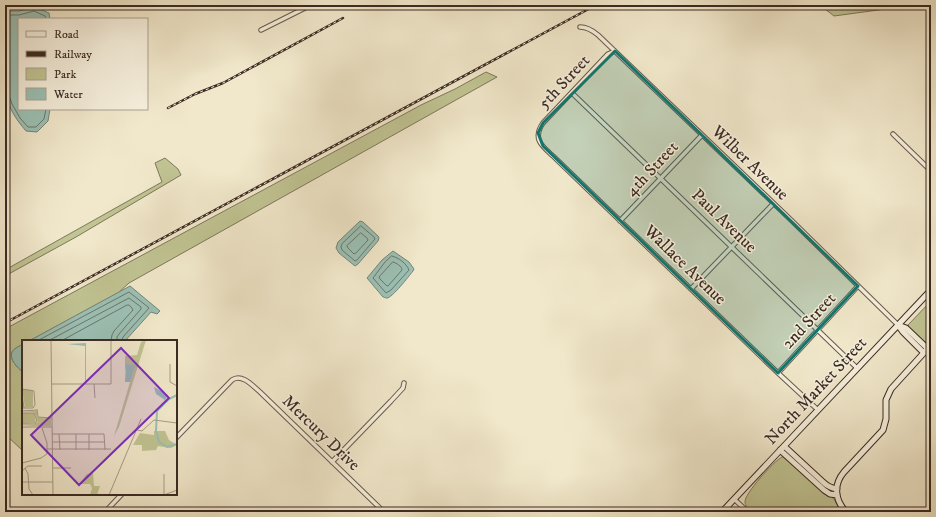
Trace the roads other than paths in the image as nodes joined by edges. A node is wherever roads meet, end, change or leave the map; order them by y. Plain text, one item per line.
1 (311, 5) edge
2 (580, 27) dead end
3 (260, 30) dead end
4 (615, 51) junction
5 (572, 92) junction
6 (893, 134) dead end
7 (702, 135) junction
8 (538, 136) joint
9 (931, 171) edge
10 (661, 178) junction
11 (773, 204) junction
12 (620, 220) junction
13 (732, 247) junction
14 (858, 286) junction
15 (691, 289) junction
16 (931, 290) edge
17 (898, 325) junction
18 (818, 330) junction
19 (928, 349) edge
20 (857, 368) junction
21 (778, 373) junction
22 (404, 383) dead end
23 (818, 410) junction
24 (177, 437) edge
25 (782, 448) junction
26 (332, 462) junction
27 (837, 489) junction
28 (121, 495) edge
29 (837, 495) junction
30 (734, 499) junction
31 (105, 512) edge
32 (384, 512) edge
33 (722, 512) edge
34 (748, 512) edge
35 (846, 512) edge

1 - 3 street
2 - 4 street, Wilber Avenue
4 - 5 street, 5th Street
4 - 7 street, Wilber Avenue
5 - 8 street, 5th Street
5 - 10 street, Paul Avenue
6 - 9 street
7 - 10 street, 4th Street
7 - 11 street, Wilber Avenue
8 - 12 street, Wallace Avenue
10 - 12 street, 4th Street
10 - 13 street, Paul Avenue
11 - 13 street
11 - 14 street, Wilber Avenue
12 - 15 street, Wallace Avenue
13 - 15 street
13 - 18 street, Paul Avenue
14 - 17 street, Wilber Avenue
14 - 18 street, 2nd Street
15 - 21 street, Wallace Avenue
16 - 17 street, North Market Street
17 - 19 street
17 - 20 street, North Market Street
18 - 20 street, Paul Avenue
18 - 21 street, 2nd Street
19 - 27 street
20 - 23 street, North Market Street
21 - 23 street, Wallace Avenue
22 - 26 street
23 - 25 street, North Market Street
24 - 26 street, Mercury Drive
25 - 27 street
25 - 29 street
25 - 30 street, North Market Street
26 - 32 street, Mercury Drive
27 - 29 street
28 - 31 street
29 - 35 street
30 - 33 street, North Market Street
30 - 34 street

